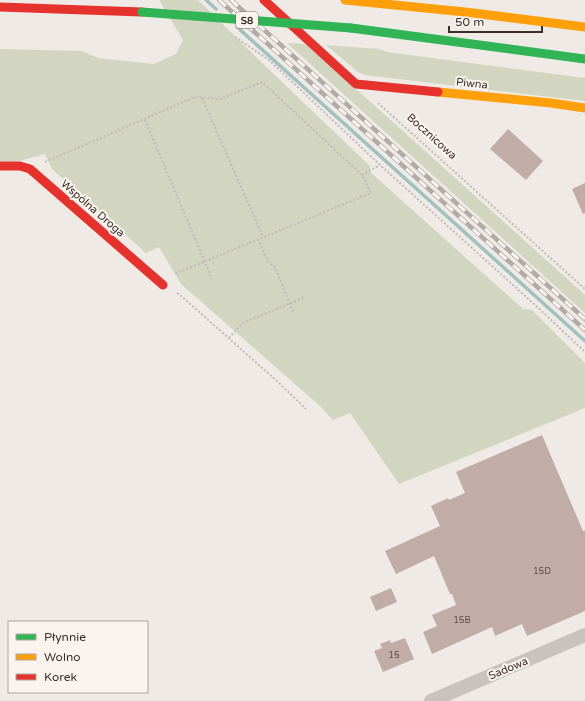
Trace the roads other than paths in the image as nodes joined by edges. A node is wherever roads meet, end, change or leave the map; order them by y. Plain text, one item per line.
1 (264, 0) edge
2 (345, 0) edge
3 (0, 6) edge
4 (585, 27) edge
5 (585, 59) edge
6 (585, 108) edge
7 (0, 166) edge
8 (160, 283) road end
9 (585, 635) edge
10 (431, 701) edge

1 - 6 main road, Piwna
2 - 4 main road
3 - 5 main road, S8, bridge
7 - 8 main road, Wspólna Droga
9 - 10 street, Sadowa

